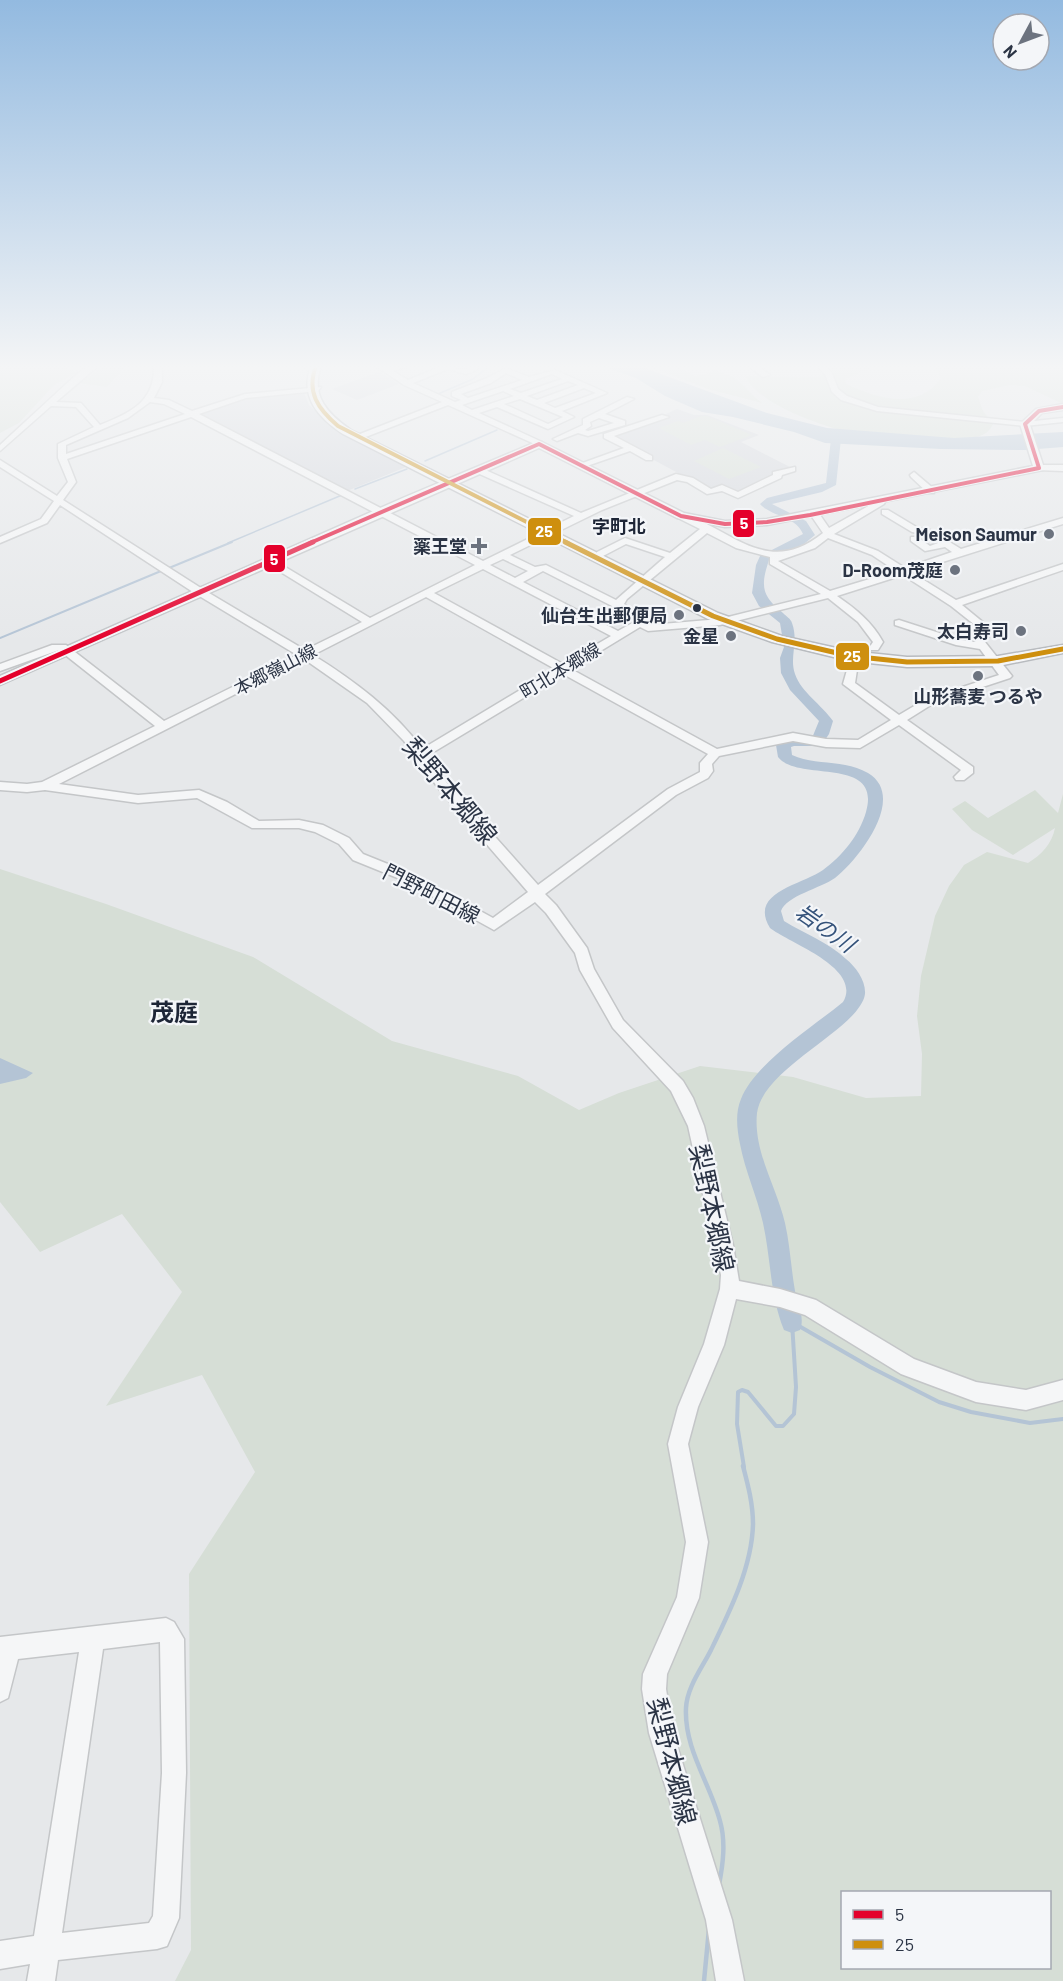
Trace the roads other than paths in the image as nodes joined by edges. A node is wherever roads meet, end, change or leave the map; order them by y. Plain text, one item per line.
1 (62, 458) edge
2 (277, 458) edge
3 (402, 458) edge
4 (405, 458) edge
5 (505, 458) edge
6 (568, 458) edge
7 (601, 458) edge
8 (1039, 458) edge
9 (0, 463) edge
10 (581, 465) junction
11 (1043, 467) junction
12 (1063, 468) edge
13 (792, 469) dead end
14 (478, 470) junction
15 (1063, 473) edge
16 (914, 475) dead end
17 (449, 482) junction
18 (931, 491) junction
19 (636, 493) junction
20 (57, 501) junction
21 (883, 507) junction
22 (380, 512) junction
23 (813, 514) junction
24 (582, 516) junction
25 (681, 516) junction
26 (1063, 521) edge
27 (707, 529) junction
28 (550, 532) junction
29 (828, 533) junction
30 (914, 539) dead end
31 (0, 540) edge
32 (947, 544) junction
33 (960, 553) junction
34 (600, 554) junction
35 (503, 555) junction
36 (671, 556) junction
37 (776, 556) junction
38 (270, 561) junction
39 (483, 565) junction
40 (1063, 567) edge
41 (535, 571) junction
42 (904, 571) junction
43 (645, 579) junction
44 (515, 582) junction
45 (200, 592) junction
46 (426, 593) junction
47 (831, 595) junction
48 (955, 604) junction
49 (618, 605) junction
50 (729, 620) junction
51 (369, 622) junction
52 (640, 622) junction
53 (899, 623) dead end
54 (618, 634) junction
55 (1063, 643) edge
56 (874, 648) dead end
57 (1063, 649) edge
58 (68, 651) junction
59 (304, 655) junction
60 (988, 655) junction
61 (859, 661) dead end
62 (0, 668) edge
63 (562, 669) junction
64 (0, 681) edge
65 (900, 720) junction
66 (162, 726) junction
67 (715, 753) junction
68 (420, 755) junction
69 (960, 777) dead end
70 (0, 786) edge
71 (45, 786) junction
72 (535, 892) junction
73 (729, 1289) junction
74 (1063, 1390) edge
75 (93, 1638) junction
76 (4, 1648) edge
77 (0, 1690) edge
78 (45, 1948) junction
79 (0, 1955) edge
80 (41, 1981) edge
81 (730, 1981) edge

1 - 20 street
2 - 22 street
3 - 17 highway
4 - 17 highway
5 - 14 main road
6 - 10 main road
7 - 10 street
8 - 11 main road
9 - 20 street, 梨野本郷線
10 - 19 main road
11 - 12 street
11 - 15 street
11 - 18 main road
13 - 19 street, 本郷嶺山線
14 - 17 main road
14 - 24 street
16 - 18 street
17 - 22 main road
17 - 28 highway
18 - 21 main road
19 - 24 street, 本郷嶺山線
19 - 25 main road
20 - 31 street
20 - 45 street, 梨野本郷線
21 - 23 main road
21 - 29 street
21 - 32 street
22 - 38 main road
22 - 39 street
23 - 25 main road
23 - 29 street
24 - 28 street, 本郷嶺山線
25 - 27 street
26 - 33 street
27 - 36 street
27 - 37 street
28 - 34 highway
28 - 35 street, 本郷嶺山線
28 - 43 highway
29 - 37 street
29 - 42 street
30 - 32 street
32 - 33 street
33 - 42 street
34 - 36 street
34 - 43 highway
35 - 39 street, 本郷嶺山線
35 - 41 street
36 - 43 street
37 - 47 street
38 - 45 main road
38 - 51 street
39 - 44 street
39 - 46 street, 本郷嶺山線
40 - 48 street
41 - 44 street
41 - 49 street
42 - 47 street
42 - 48 street
43 - 49 street
43 - 50 highway
44 - 54 street
45 - 58 main road
45 - 59 street, 梨野本郷線
46 - 51 street, 本郷嶺山線
46 - 63 street
47 - 50 street
47 - 56 street
48 - 60 street
49 - 52 street
50 - 52 street
50 - 60 highway
51 - 59 street, 本郷嶺山線
52 - 54 street, 町北本郷線
53 - 60 street
54 - 63 street, 町北本郷線
55 - 60 highway
57 - 60 highway
58 - 62 street
58 - 64 main road
58 - 66 street
59 - 66 street, 本郷嶺山線
59 - 68 street, 梨野本郷線
60 - 65 street
61 - 65 street
63 - 67 street
63 - 68 street, 町北本郷線
65 - 67 street
65 - 69 street
66 - 71 street, 本郷嶺山線
67 - 72 street, 門野町田線
68 - 72 street, 梨野本郷線
70 - 71 street, 本郷嶺山線
71 - 72 street, 門野町田線
72 - 73 street, 梨野本郷線
73 - 74 street
73 - 81 street, 梨野本郷線
75 - 76 street
75 - 78 street
75 - 78 street
76 - 77 street
78 - 79 street
78 - 80 street

